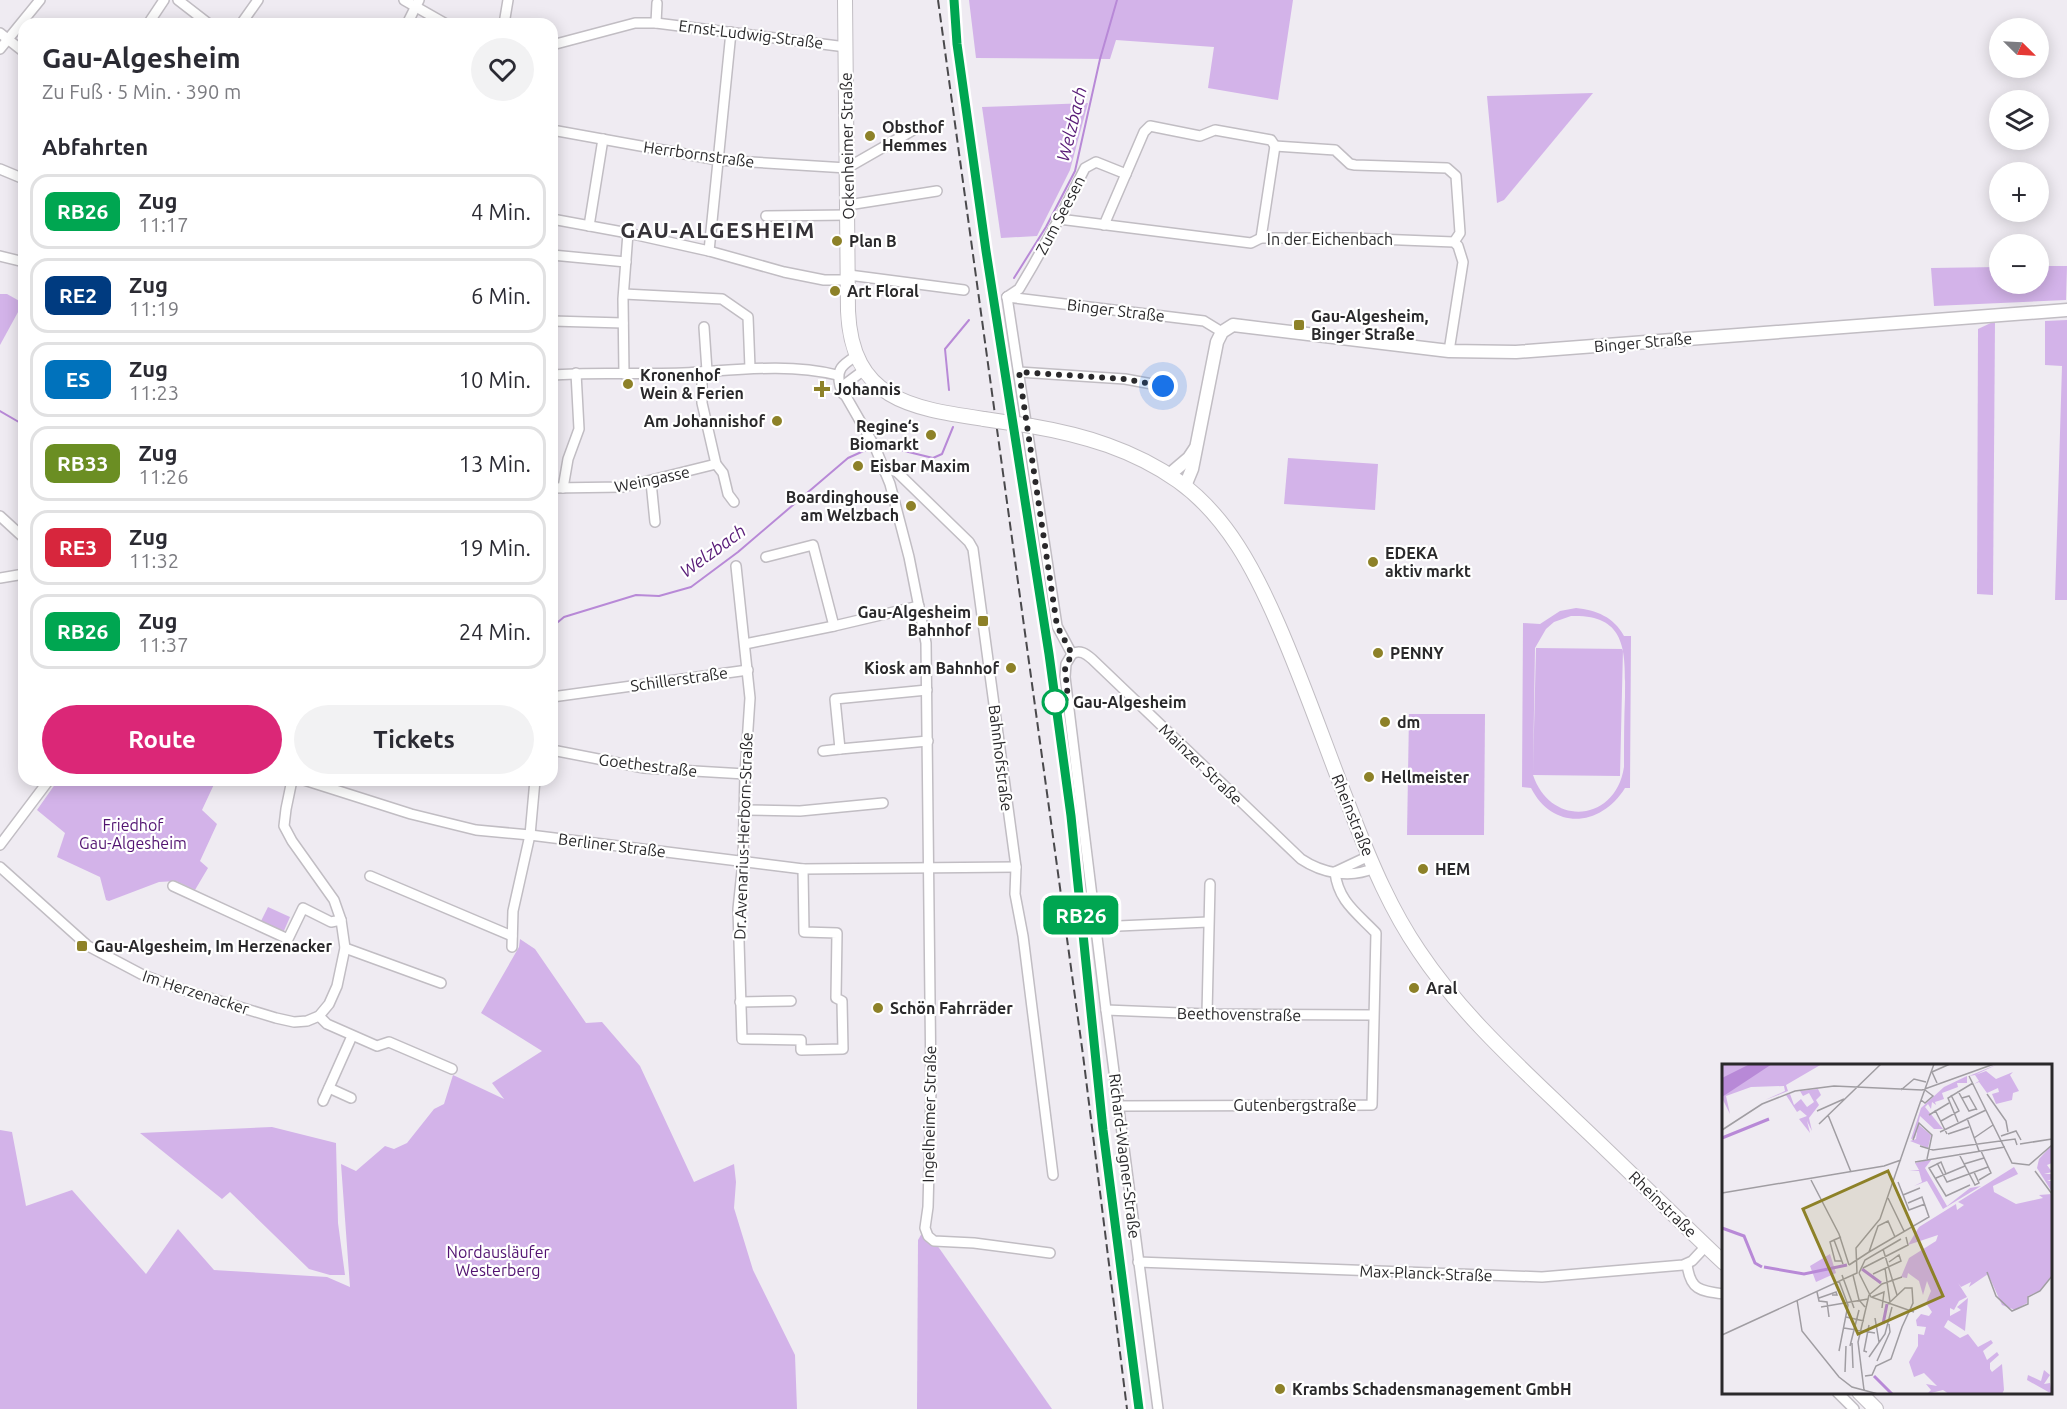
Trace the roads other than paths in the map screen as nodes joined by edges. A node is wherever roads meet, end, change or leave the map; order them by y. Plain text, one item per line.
1 (39, 0) edge
2 (164, 0) edge
3 (178, 0) edge
4 (258, 0) edge
5 (404, 0) edge
6 (508, 0) edge
7 (846, 0) edge
8 (417, 3) edge
9 (657, 3) dead end
10 (22, 18) edge
11 (152, 18) edge
12 (201, 18) edge
13 (245, 18) edge
14 (410, 18) edge
15 (438, 18) edge
16 (505, 18) edge
17 (18, 22) edge
18 (656, 23) junction
19 (731, 32) junction
20 (4, 36) edge
21 (558, 43) edge
22 (18, 47) edge
23 (846, 47) junction
24 (0, 49) edge
25 (915, 129) dead end
26 (558, 131) edge
27 (603, 139) junction
28 (1275, 146) junction
29 (718, 160) junction
30 (847, 168) junction
31 (0, 169) edge
32 (1126, 174) junction
33 (18, 176) edge
34 (937, 191) dead end
35 (848, 210) junction
36 (766, 216) dead end
37 (1059, 219) junction
38 (558, 220) edge
39 (1104, 225) junction
40 (589, 226) junction
41 (628, 233) junction
42 (1261, 238) junction
43 (1454, 242) junction
44 (709, 251) junction
45 (0, 256) edge
46 (558, 256) edge
47 (18, 260) edge
48 (626, 262) junction
49 (849, 278) junction
50 (964, 290) dead end
51 (624, 294) junction
52 (1007, 297) junction
53 (2067, 310) edge
54 (558, 321) edge
55 (623, 323) junction
56 (704, 327) dead end
57 (1222, 332) junction
58 (1449, 351) junction
59 (856, 356) junction
60 (750, 368) junction
61 (864, 370) junction
62 (704, 371) junction
63 (1019, 372) junction
64 (576, 373) junction
65 (558, 374) edge
66 (624, 374) junction
67 (837, 375) junction
68 (1163, 386) dead end
69 (843, 394) junction
70 (984, 419) joint
71 (1195, 448) junction
72 (716, 464) junction
73 (885, 472) junction
74 (1169, 475) junction
75 (651, 482) junction
76 (1185, 486) junction
77 (558, 488) edge
78 (563, 488) junction
79 (734, 502) dead end
80 (0, 516) edge
81 (655, 522) dead end
82 (18, 532) edge
83 (766, 557) dead end
84 (736, 566) dead end
85 (18, 575) edge
86 (0, 578) edge
87 (919, 606) junction
88 (834, 626) junction
89 (745, 644) junction
90 (1072, 654) junction
91 (747, 670) junction
92 (927, 690) junction
93 (558, 696) edge
94 (928, 741) junction
95 (840, 749) junction
96 (558, 751) edge
97 (823, 751) dead end
98 (745, 774) junction
99 (44, 786) edge
100 (291, 786) edge
101 (323, 786) edge
102 (534, 786) edge
103 (883, 803) dead end
104 (745, 810) junction
105 (530, 835) junction
106 (0, 844) edge
107 (743, 862) junction
108 (1371, 862) junction
109 (0, 867) edge
110 (927, 867) junction
111 (1016, 867) junction
112 (803, 869) junction
113 (1335, 872) junction
114 (370, 876) dead end
115 (1210, 884) dead end
116 (173, 886) dead end
117 (341, 920) junction
118 (1208, 922) junction
119 (1096, 927) junction
120 (512, 936) junction
121 (512, 947) dead end
122 (345, 948) junction
123 (441, 983) dead end
124 (791, 1001) dead end
125 (740, 1002) junction
126 (1106, 1010) junction
127 (1207, 1014) junction
128 (1373, 1015) junction
129 (319, 1016) junction
130 (352, 1036) junction
131 (452, 1069) dead end
132 (329, 1088) junction
133 (351, 1098) dead end
134 (323, 1101) dead end
135 (1118, 1106) junction
136 (1053, 1175) dead end
137 (1706, 1246) junction
138 (1050, 1253) dead end
139 (1722, 1261) edge
140 (1138, 1262) junction
141 (1687, 1263) junction
142 (1722, 1294) edge
143 (1839, 1394) edge
144 (1861, 1394) edge
145 (1158, 1409) edge
146 (1854, 1409) edge
147 (1876, 1409) edge

1 - 10 street
2 - 11 street
3 - 12 street
4 - 13 street
5 - 8 street
6 - 16 street
7 - 23 main road, Ockenheimer Straße
8 - 14 street
8 - 15 street
9 - 18 street, Ernst-Ludwig-Straße
17 - 20 street
18 - 19 street, Ernst-Ludwig-Straße
18 - 21 street, Ernst-Ludwig-Straße
19 - 23 street, Ernst-Ludwig-Straße
19 - 29 street
20 - 22 street
20 - 24 street
23 - 30 main road, Ockenheimer Straße
25 - 30 street
26 - 27 street, Herrbornstraße
27 - 29 street, Herrbornstraße
27 - 40 street
28 - 32 street
28 - 42 street
28 - 43 street
29 - 30 street, Herrbornstraße
29 - 44 street
30 - 35 main road, Ockenheimer Straße
31 - 33 street
32 - 37 street, Zum Seesen
32 - 39 street
34 - 35 street
35 - 36 street
35 - 49 main road, Ockenheimer Straße
37 - 39 street, In der Eichenbach
37 - 52 street, Zum Seesen
38 - 40 street
39 - 42 street, In der Eichenbach
40 - 41 street
41 - 44 street
41 - 48 street
42 - 43 street, In der Eichenbach
43 - 58 street
44 - 49 street
45 - 47 street
46 - 48 street
48 - 51 street
49 - 50 street
49 - 59 main road, Ockenheimer Straße
51 - 55 street
51 - 60 street
52 - 57 street, Binger Straße
52 - 63 street
53 - 58 street, Binger Straße
54 - 55 street
55 - 66 street
56 - 62 street
57 - 58 street, Binger Straße
57 - 71 street
59 - 61 main road, Ockenheimer Straße
59 - 67 street
60 - 62 street
60 - 67 street
61 - 69 street
61 - 70 main road, Ockenheimer Straße
62 - 66 street
62 - 72 street
63 - 68 street
63 - 90 street
64 - 65 street
64 - 66 street
64 - 78 street
67 - 69 street
69 - 73 street
70 - 74 main road, Rheinstraße, bridge
71 - 74 street
71 - 76 street
72 - 75 street, Weingasse
72 - 79 street
73 - 87 street, Ingelheimer Straße
73 - 111 street, Bahnhofstraße
74 - 76 main road, Rheinstraße
75 - 78 street, Weingasse
75 - 81 street
76 - 108 main road, Rheinstraße
77 - 78 street, Weingasse
80 - 82 street
83 - 88 street
84 - 89 street, Schillerstraße
85 - 86 street
87 - 88 street
87 - 92 street, Ingelheimer Straße
88 - 89 street
89 - 91 street, Schillerstraße
90 - 113 street, Mainzer Straße
90 - 119 street, Richard-Wagner-Straße
91 - 93 street, Schillerstraße
91 - 98 street, Dr.Avenarius-Herborn-Straße
92 - 94 street, Ingelheimer Straße
92 - 95 street
94 - 95 street
94 - 110 street, Ingelheimer Straße
95 - 97 street
96 - 98 street, Goethestraße
98 - 104 street, Dr.Avenarius-Herborn-Straße
99 - 106 street
100 - 117 street
101 - 105 street, Berliner Straße
102 - 105 street
103 - 104 street
104 - 107 street, Dr.Avenarius-Herborn-Straße
105 - 107 street, Berliner Straße
105 - 120 street
107 - 112 street, Berliner Straße
107 - 125 street, Dr.Avenarius-Herborn-Straße
108 - 113 street, Mainzer Straße
108 - 137 main road, Rheinstraße
109 - 129 street, Im Herzenacker
110 - 111 street
110 - 112 street, Berliner Straße
110 - 138 street, Ingelheimer Straße
111 - 136 street, Bahnhofstraße
112 - 125 street, Dr.Avenarius-Herborn-Straße
113 - 128 street, Gutenbergstraße
114 - 120 street
115 - 118 street
116 - 117 street
117 - 122 street
118 - 119 street
118 - 127 street
119 - 126 street, Richard-Wagner-Straße
120 - 121 street
122 - 123 street
122 - 129 street
124 - 125 street
126 - 127 street, Beethovenstraße
126 - 135 street, Richard-Wagner-Straße
127 - 128 street, Beethovenstraße
128 - 135 street, Gutenbergstraße
129 - 130 street
130 - 131 street
130 - 132 street
132 - 133 street
132 - 134 street
135 - 140 street, Richard-Wagner-Straße
137 - 139 main road, Rheinstraße
137 - 141 street
140 - 141 street, Max-Planck-Straße
140 - 145 street, Richard-Wagner-Straße
141 - 142 street, Rheinstraße
143 - 146 street
144 - 147 main road

